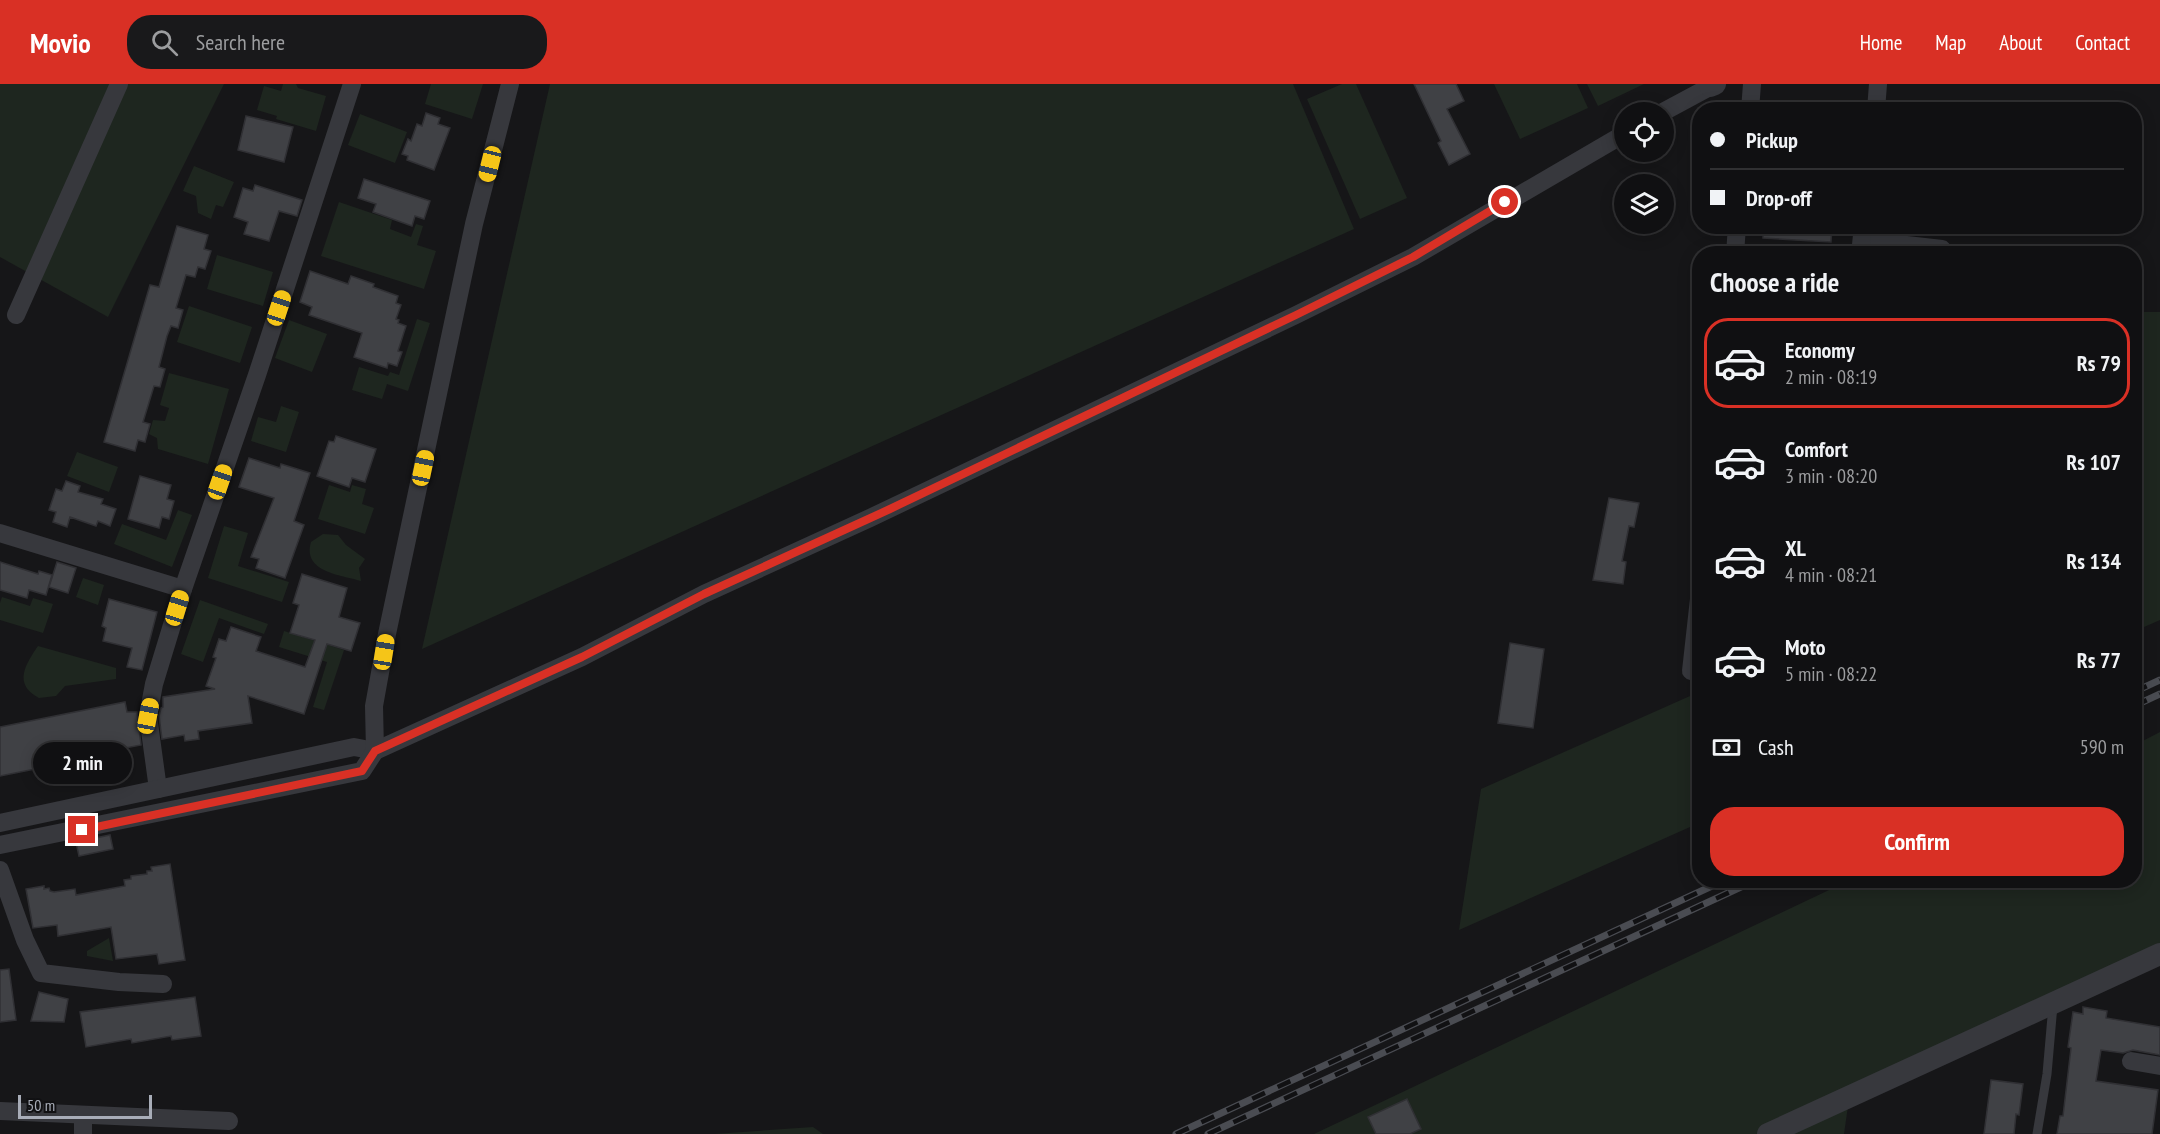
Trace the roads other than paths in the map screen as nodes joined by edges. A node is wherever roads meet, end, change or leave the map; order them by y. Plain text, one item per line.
1 (119, 84) edge
2 (352, 84) edge
3 (510, 84) edge
4 (1713, 84) edge
5 (1752, 84) edge
6 (1878, 84) edge
7 (1751, 102) edge
8 (1877, 102) edge
9 (1674, 106) edge
10 (1614, 140) edge
11 (1862, 240) edge
12 (1915, 246) edge
13 (16, 315) dead end
14 (0, 533) edge
15 (183, 589) junction
16 (1692, 662) edge
17 (1691, 671) dead end
18 (375, 751) junction
19 (158, 789) junction
20 (0, 823) edge
21 (0, 845) edge
22 (0, 870) edge
23 (2160, 954) edge
24 (163, 984) dead end
25 (2053, 1003) junction
26 (2131, 1061) dead end
27 (2160, 1066) edge
28 (0, 1111) edge
29 (83, 1115) junction
30 (229, 1121) dead end
31 (83, 1134) edge
32 (1768, 1134) edge
33 (2037, 1134) edge

1 - 13 street
2 - 15 street
3 - 18 street
4 - 9 street
5 - 7 street
6 - 8 street
10 - 18 street
11 - 12 street
14 - 15 street
15 - 19 street
16 - 17 street
18 - 19 street
18 - 21 street
19 - 20 street
22 - 24 street
23 - 25 street
25 - 32 street
25 - 33 lane
26 - 27 street
28 - 29 street
29 - 30 street
29 - 31 street

